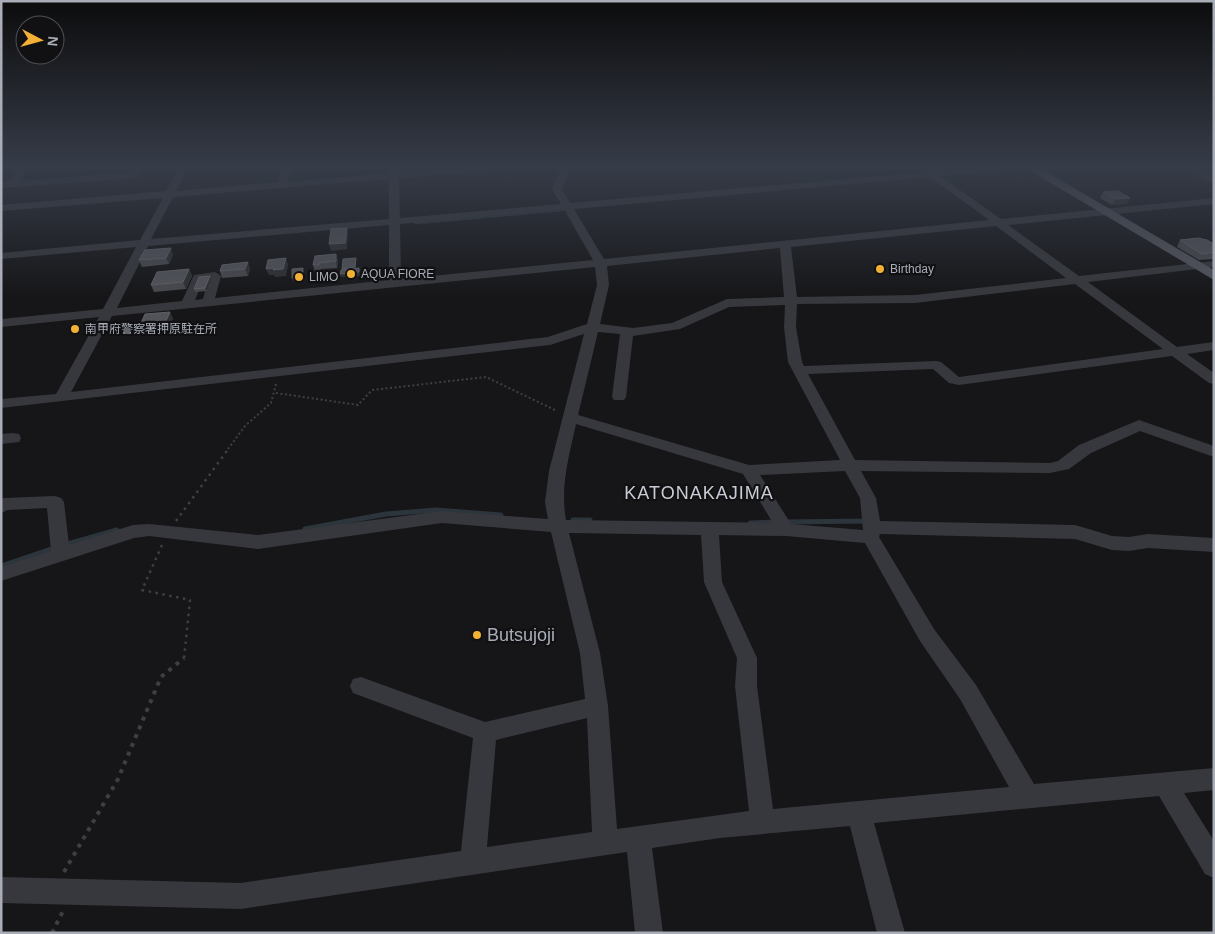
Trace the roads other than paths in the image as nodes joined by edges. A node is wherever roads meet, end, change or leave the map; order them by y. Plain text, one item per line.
1 (160, 211) edge
2 (394, 211) edge
3 (550, 211) edge
4 (569, 211) edge
5 (983, 211) edge
6 (1117, 211) edge
7 (1103, 212) junction
8 (999, 222) junction
9 (394, 224) junction
10 (785, 244) junction
11 (142, 246) junction
12 (1, 256) edge
13 (1, 261) edge
14 (600, 262) junction
15 (1214, 264) edge
16 (1196, 266) junction
17 (1214, 276) edge
18 (1078, 280) junction
19 (395, 283) junction
20 (790, 301) junction
21 (208, 302) junction
22 (187, 304) junction
23 (108, 312) junction
24 (1, 323) edge
25 (592, 327) junction
26 (627, 331) junction
27 (1214, 346) edge
28 (1176, 351) junction
29 (799, 370) junction
30 (1214, 380) edge
31 (619, 397) dead end
32 (61, 398) junction
33 (1, 404) edge
34 (570, 417) junction
35 (1214, 452) edge
36 (851, 464) junction
37 (749, 470) junction
38 (1, 507) edge
39 (558, 526) junction
40 (710, 528) junction
41 (786, 530) junction
42 (871, 532) junction
43 (1214, 545) edge
44 (62, 554) junction
45 (1, 574) edge
46 (361, 686) dead end
47 (597, 706) junction
48 (485, 732) junction
49 (1214, 779) edge
50 (1165, 784) junction
51 (1028, 798) junction
52 (858, 813) junction
53 (762, 822) junction
54 (638, 838) junction
55 (605, 842) junction
56 (473, 862) junction
57 (1214, 865) edge
58 (1, 890) edge
59 (649, 933) edge
60 (891, 933) edge

1 - 11 street
2 - 9 street
3 - 9 street
4 - 14 street
5 - 8 street
6 - 7 street
7 - 8 street
7 - 16 main road
8 - 10 street
8 - 18 street
9 - 11 street
9 - 19 street
10 - 14 street
10 - 20 street
11 - 12 street
11 - 13 street
11 - 23 street
14 - 19 street
14 - 25 street
15 - 16 street
16 - 17 main road
16 - 18 street
18 - 20 street
18 - 28 street
19 - 21 street
20 - 26 street
20 - 29 street
21 - 22 street
21 - 22 street
22 - 23 street
23 - 24 street
23 - 32 street
25 - 26 street
25 - 32 street
25 - 34 street
26 - 31 street
27 - 28 street
28 - 29 street
28 - 30 street
29 - 36 street
32 - 33 street
34 - 37 street
34 - 39 street
35 - 36 street
36 - 37 street
36 - 42 street
37 - 41 street
38 - 44 street
39 - 40 street
39 - 44 street
39 - 47 street
40 - 41 street
40 - 53 street
41 - 42 street
42 - 43 street
42 - 51 street
44 - 45 street
46 - 48 street
47 - 48 street
47 - 55 street
48 - 56 street
49 - 50 street
50 - 51 street
50 - 57 street
51 - 52 street
52 - 53 street
52 - 60 street
53 - 54 street
54 - 55 street
54 - 59 street
55 - 56 street
56 - 58 street

